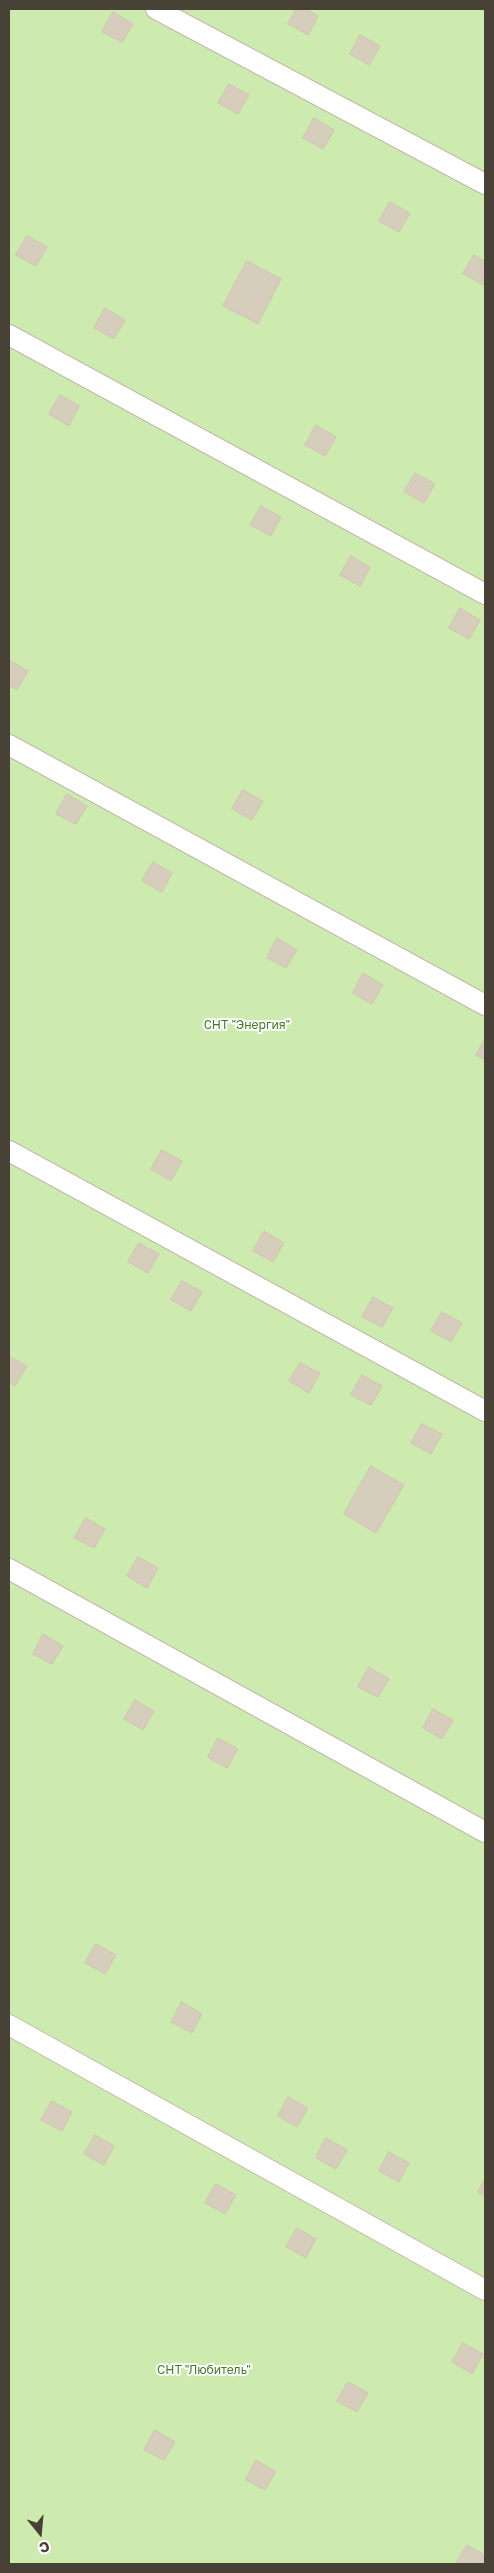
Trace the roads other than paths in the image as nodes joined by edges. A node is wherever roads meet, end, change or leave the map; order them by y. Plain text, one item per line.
1 (156, 9) edge
2 (485, 184) edge
3 (9, 336) edge
4 (485, 594) edge
5 (9, 745) edge
6 (485, 1005) edge
7 (9, 1151) edge
8 (485, 1411) edge
9 (9, 1569) edge
10 (485, 1832) edge
11 (9, 2025) edge
12 (485, 2290) edge

1 - 2 lane
3 - 4 lane
5 - 6 lane
7 - 8 lane
9 - 10 lane
11 - 12 lane

